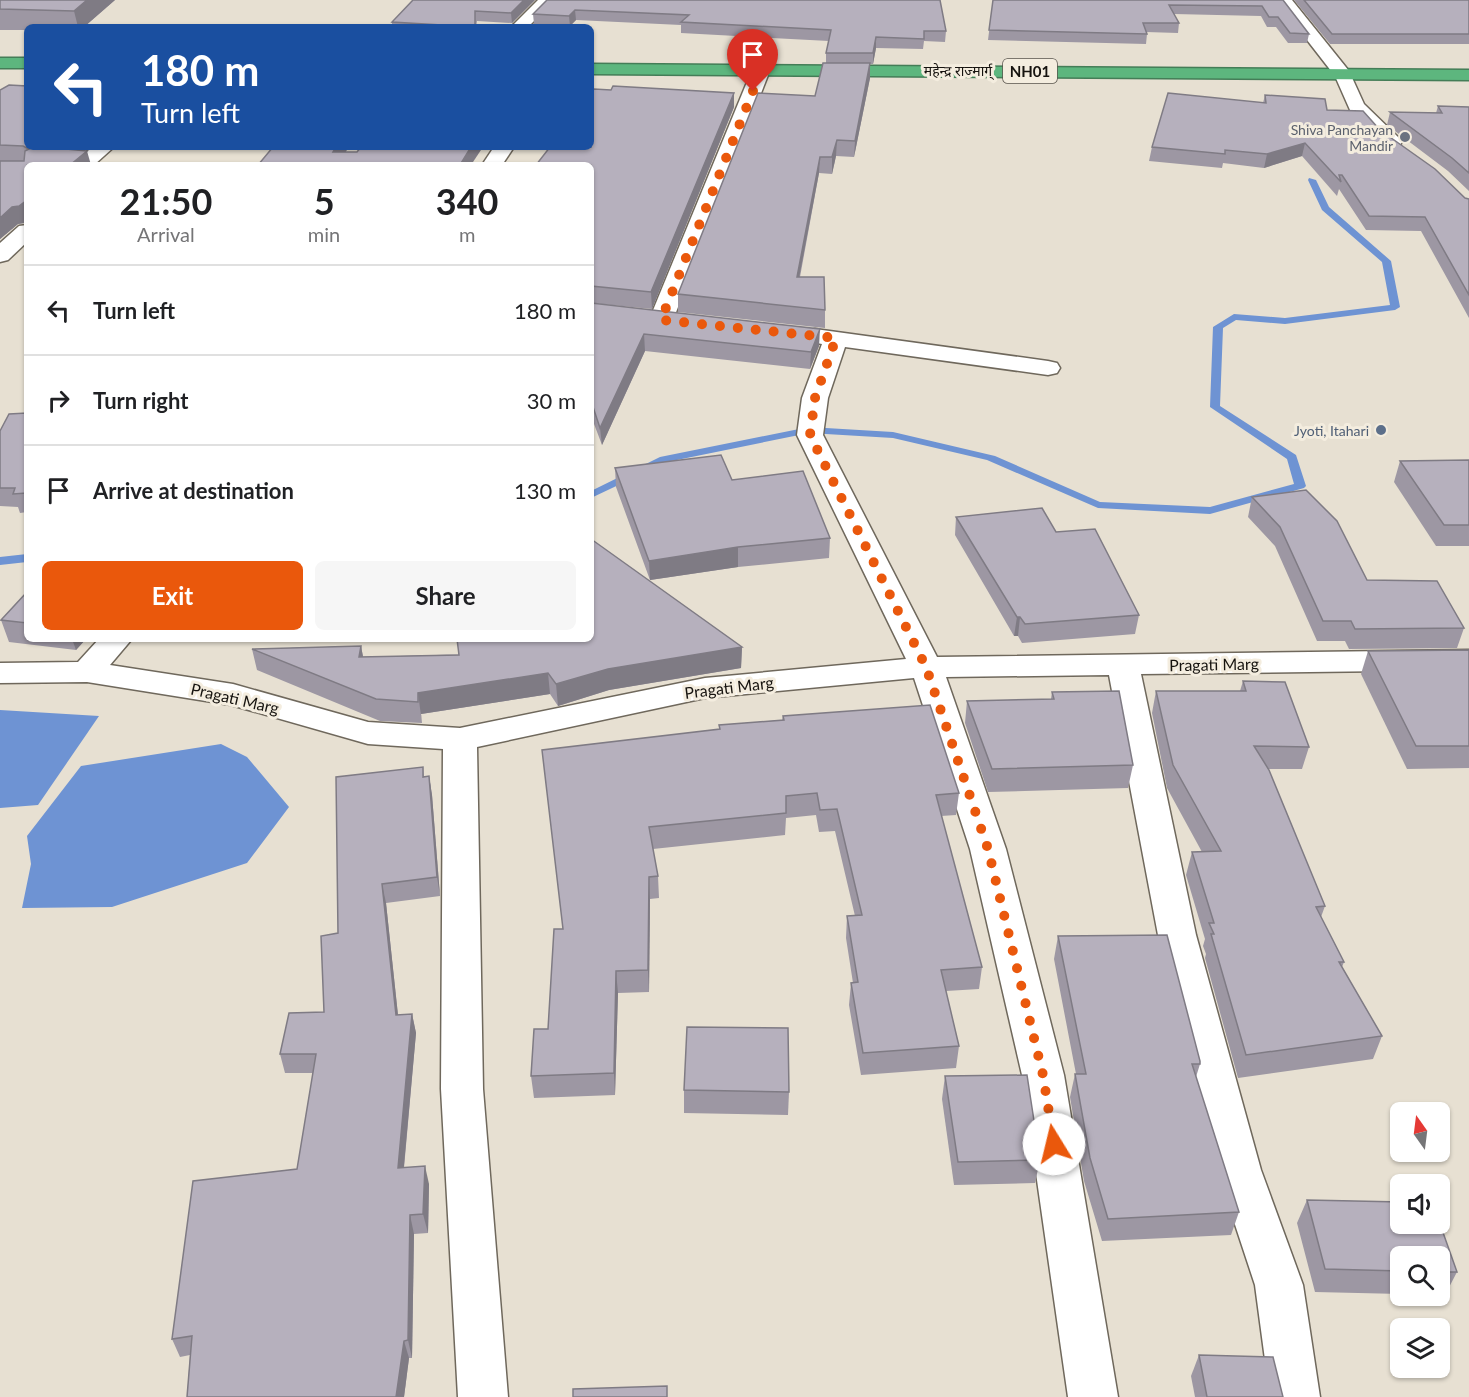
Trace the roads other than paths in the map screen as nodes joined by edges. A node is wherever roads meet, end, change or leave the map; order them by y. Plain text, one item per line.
1 (547, 0) edge
2 (1284, 0) edge
3 (522, 24) edge
4 (0, 63) edge
5 (24, 63) edge
6 (594, 69) edge
7 (761, 70) junction
8 (1342, 75) junction
9 (1469, 75) edge
10 (100, 150) edge
11 (1403, 150) edge
12 (86, 162) edge
13 (24, 234) edge
14 (0, 255) edge
15 (662, 320) edge
16 (789, 333) edge
17 (836, 338) junction
18 (1048, 368) dead end
19 (113, 642) edge
20 (1469, 660) edge
21 (1123, 665) junction
22 (926, 667) junction
23 (87, 672) junction
24 (0, 673) edge
25 (460, 739) junction
26 (483, 1397) edge
27 (1093, 1397) edge
28 (1295, 1397) edge

1 - 3 street
2 - 8 street
4 - 5 highway
6 - 7 highway, महेन्द्र राज्मार्ग् / NH01
7 - 8 highway, महेन्द्र राज्मार्ग् / NH01
7 - 15 street
8 - 9 highway, महेन्द्र राज्मार्ग् / NH01
8 - 11 street
10 - 12 street
13 - 14 street
16 - 17 street
17 - 18 street
17 - 22 street
19 - 23 street
20 - 21 street, Pragati Marg
21 - 22 street, Pragati Marg
21 - 28 street
22 - 25 street, Pragati Marg
22 - 27 street
23 - 24 street, Pragati Marg
23 - 25 street, Pragati Marg
25 - 26 street

